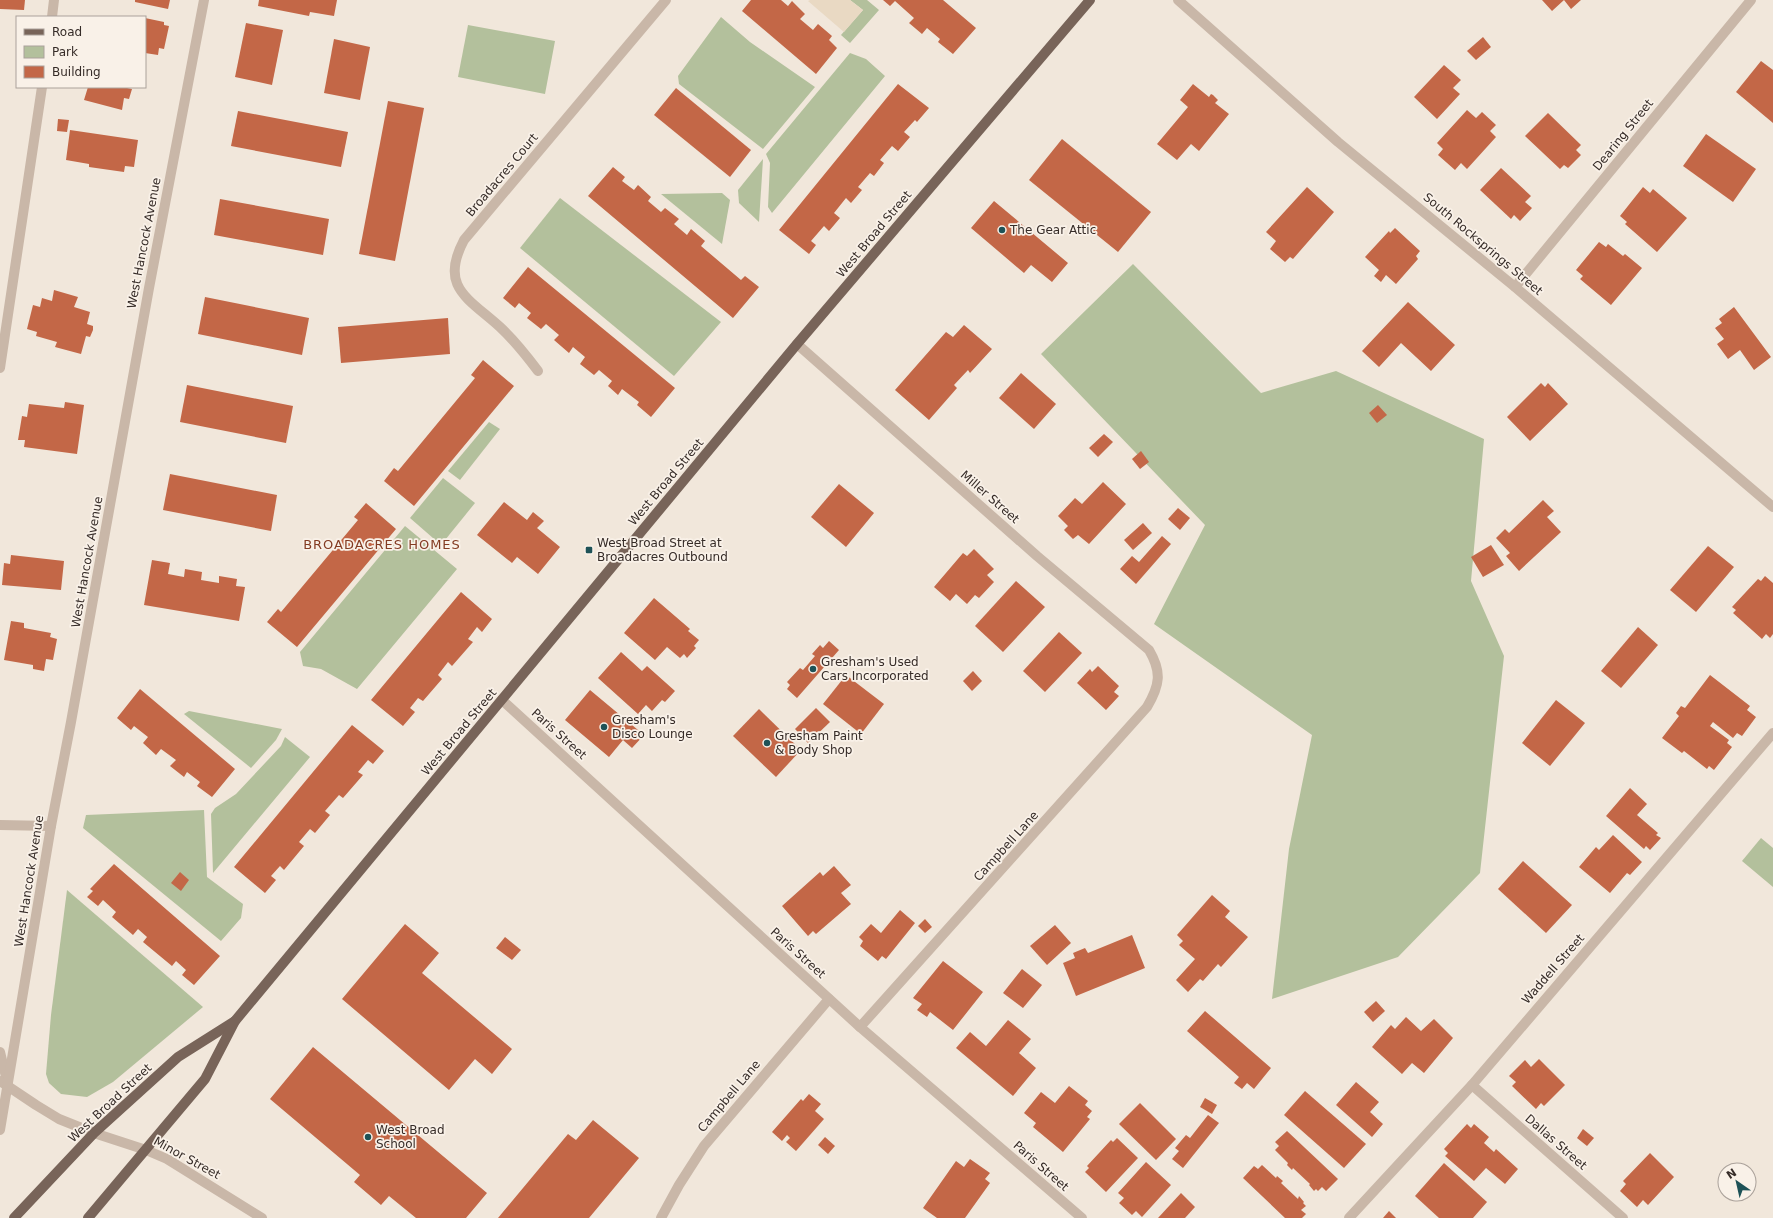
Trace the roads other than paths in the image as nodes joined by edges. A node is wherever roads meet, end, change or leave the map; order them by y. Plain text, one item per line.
1 (54, 0) edge
2 (204, 0) edge
3 (666, 0) edge
4 (1090, 0) edge
5 (1178, 0) edge
6 (1751, 0) edge
7 (52, 16) edge
8 (42, 88) edge
9 (1515, 287) junction
10 (797, 344) junction
11 (0, 368) edge
12 (538, 370) dead end
13 (1773, 507) edge
14 (1158, 674) joint
15 (502, 700) junction
16 (1773, 733) edge
17 (0, 825) edge
18 (51, 826) junction
19 (829, 999) junction
20 (235, 1021) junction
21 (860, 1027) junction
22 (0, 1052) edge
23 (4, 1083) edge
24 (1472, 1085) junction
25 (0, 1130) edge
26 (94, 1133) junction
27 (146, 1150) junction
28 (14, 1218) edge
29 (88, 1218) edge
30 (262, 1218) edge
31 (660, 1218) edge
32 (1082, 1218) edge
33 (1348, 1218) edge
34 (1623, 1218) edge

1 - 7 street
2 - 18 street, West Hancock Avenue
3 - 12 street, Broadacres Court
4 - 10 main road, West Broad Street
5 - 9 street, South Rocksprings Street
6 - 9 street, Dearing Street
8 - 11 street
9 - 13 street, South Rocksprings Street
10 - 14 street, Miller Street
10 - 15 main road, West Broad Street
14 - 21 street, Campbell Lane
15 - 19 street, Paris Street
15 - 20 main road, West Broad Street
16 - 24 street, Waddell Street
17 - 18 street
18 - 23 street, West Hancock Avenue
19 - 21 street, Paris Street
19 - 31 street, Campbell Lane
20 - 26 main road, West Broad Street
20 - 27 main road, West Broad Street
21 - 32 street, Paris Street
22 - 23 street
23 - 25 street, West Hancock Avenue
23 - 26 street, Minor Street
24 - 33 street, Waddell Street
24 - 34 street, Dallas Street
26 - 27 street, Minor Street
26 - 28 main road, West Broad Street
27 - 29 main road, West Broad Street
27 - 30 street, Minor Street

